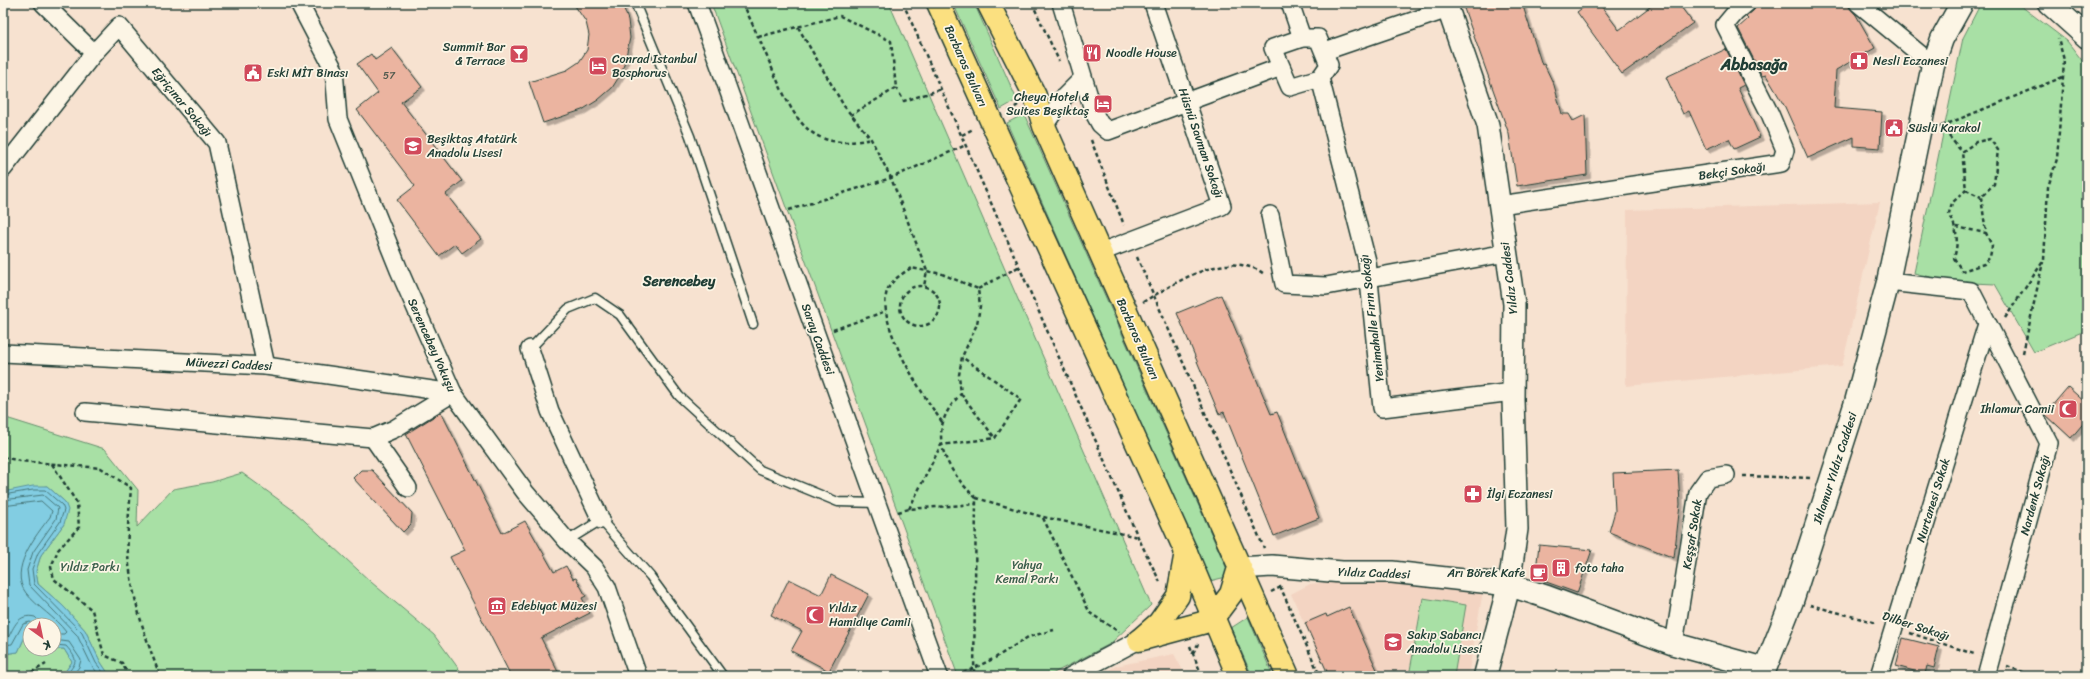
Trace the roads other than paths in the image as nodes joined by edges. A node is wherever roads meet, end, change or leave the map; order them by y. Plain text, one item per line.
1 (43, 3) edge
2 (299, 3) edge
3 (635, 3) edge
4 (696, 3) edge
5 (938, 3) edge
6 (988, 3) edge
7 (1060, 3) edge
8 (1153, 3) edge
9 (1290, 3) edge
10 (1747, 3) edge
11 (1858, 3) edge
12 (1962, 3) edge
13 (1447, 6) edge
14 (2062, 10) edge
15 (2087, 37) edge
16 (1302, 38) junction
17 (1325, 51) junction
18 (94, 53) junction
19 (1933, 65) junction
20 (1281, 67) junction
21 (1083, 78) junction
22 (1320, 78) junction
23 (1187, 102) junction
24 (1044, 126) junction
25 (3, 169) edge
26 (1500, 205) junction
27 (1270, 215) dead end
28 (1100, 252) junction
29 (1506, 253) junction
30 (1369, 277) junction
31 (1888, 282) junction
32 (753, 324) dead end
33 (1990, 330) junction
34 (530, 349) joint
35 (3, 353) edge
36 (266, 366) junction
37 (1513, 392) junction
38 (453, 393) junction
39 (85, 412) dead end
40 (373, 438) junction
41 (1726, 475) road end
42 (408, 488) dead end
43 (878, 504) junction
44 (601, 520) junction
45 (568, 541) junction
46 (1186, 552) junction
47 (1239, 568) junction
48 (1509, 585) junction
49 (1213, 618) junction
50 (1139, 640) junction
51 (1674, 644) junction
52 (1764, 673) edge
53 (638, 676) edge
54 (723, 676) edge
55 (939, 676) edge
56 (1070, 676) edge
57 (1238, 676) edge
58 (1288, 676) edge
59 (1485, 676) edge
60 (1879, 676) edge
61 (1986, 676) edge

1 - 18 street
2 - 38 street, Serencebey Yokuşu
3 - 32 lane
4 - 43 street, Saray Caddesi
5 - 46 main road, Barbaros Bulvarı
6 - 24 main road, Barbaros Bulvarı
7 - 21 street
8 - 23 street, Hüsnü Savman Sokağı
9 - 16 street
10 - 26 street, Bekçi Sokağı
11 - 19 street
12 - 19 main road, Ihlamur Yıldız Caddesi
13 - 17 street
13 - 26 street, Yıldız Caddesi
14 - 15 main road
16 - 17 street
16 - 20 street
17 - 22 street
18 - 25 street, Eğriçınar Sokağı
18 - 36 street, Eğriçınar Sokağı
19 - 31 main road, Ihlamur Yıldız Caddesi
20 - 22 street
20 - 23 street
21 - 23 street
21 - 24 street
22 - 30 street, Yenimahalle Fırın Sokağı
23 - 28 street, Hüsnü Savman Sokağı
24 - 28 main road, Barbaros Bulvarı
26 - 29 street, Yıldız Caddesi
27 - 30 street
28 - 47 main road, Barbaros Bulvarı
29 - 30 street
29 - 37 street, Yıldız Caddesi
30 - 37 street, Yenimahalle Fırın Sokağı
31 - 33 street, Nardenk Sokağı
31 - 52 main road, Ihlamur Yıldız Caddesi
33 - 60 street, Nurtanesi Sokak
33 - 61 street, Nardenk Sokağı
34 - 43 lane
34 - 44 street
35 - 36 street, Müvezzi Caddesi
36 - 38 street, Müvezzi Caddesi
37 - 48 street, Yıldız Caddesi
38 - 40 street
38 - 45 street, Serencebey Yokuşu
39 - 40 street
40 - 42 street
41 - 51 street, Keşşaf Sokak
43 - 55 street, Saray Caddesi
44 - 45 lane
44 - 54 lane
45 - 53 street, Serencebey Yokuşu
46 - 49 main road, Barbaros Bulvarı
46 - 50 main road
47 - 48 street, Yıldız Caddesi
47 - 49 main road
47 - 58 main road, Barbaros Bulvarı
48 - 51 main road, Ihlamur Yıldız Caddesi
48 - 59 main road, Yıldız Caddesi
49 - 50 main road
49 - 57 main road, Barbaros Bulvarı
50 - 56 street
51 - 52 main road, Ihlamur Yıldız Caddesi

